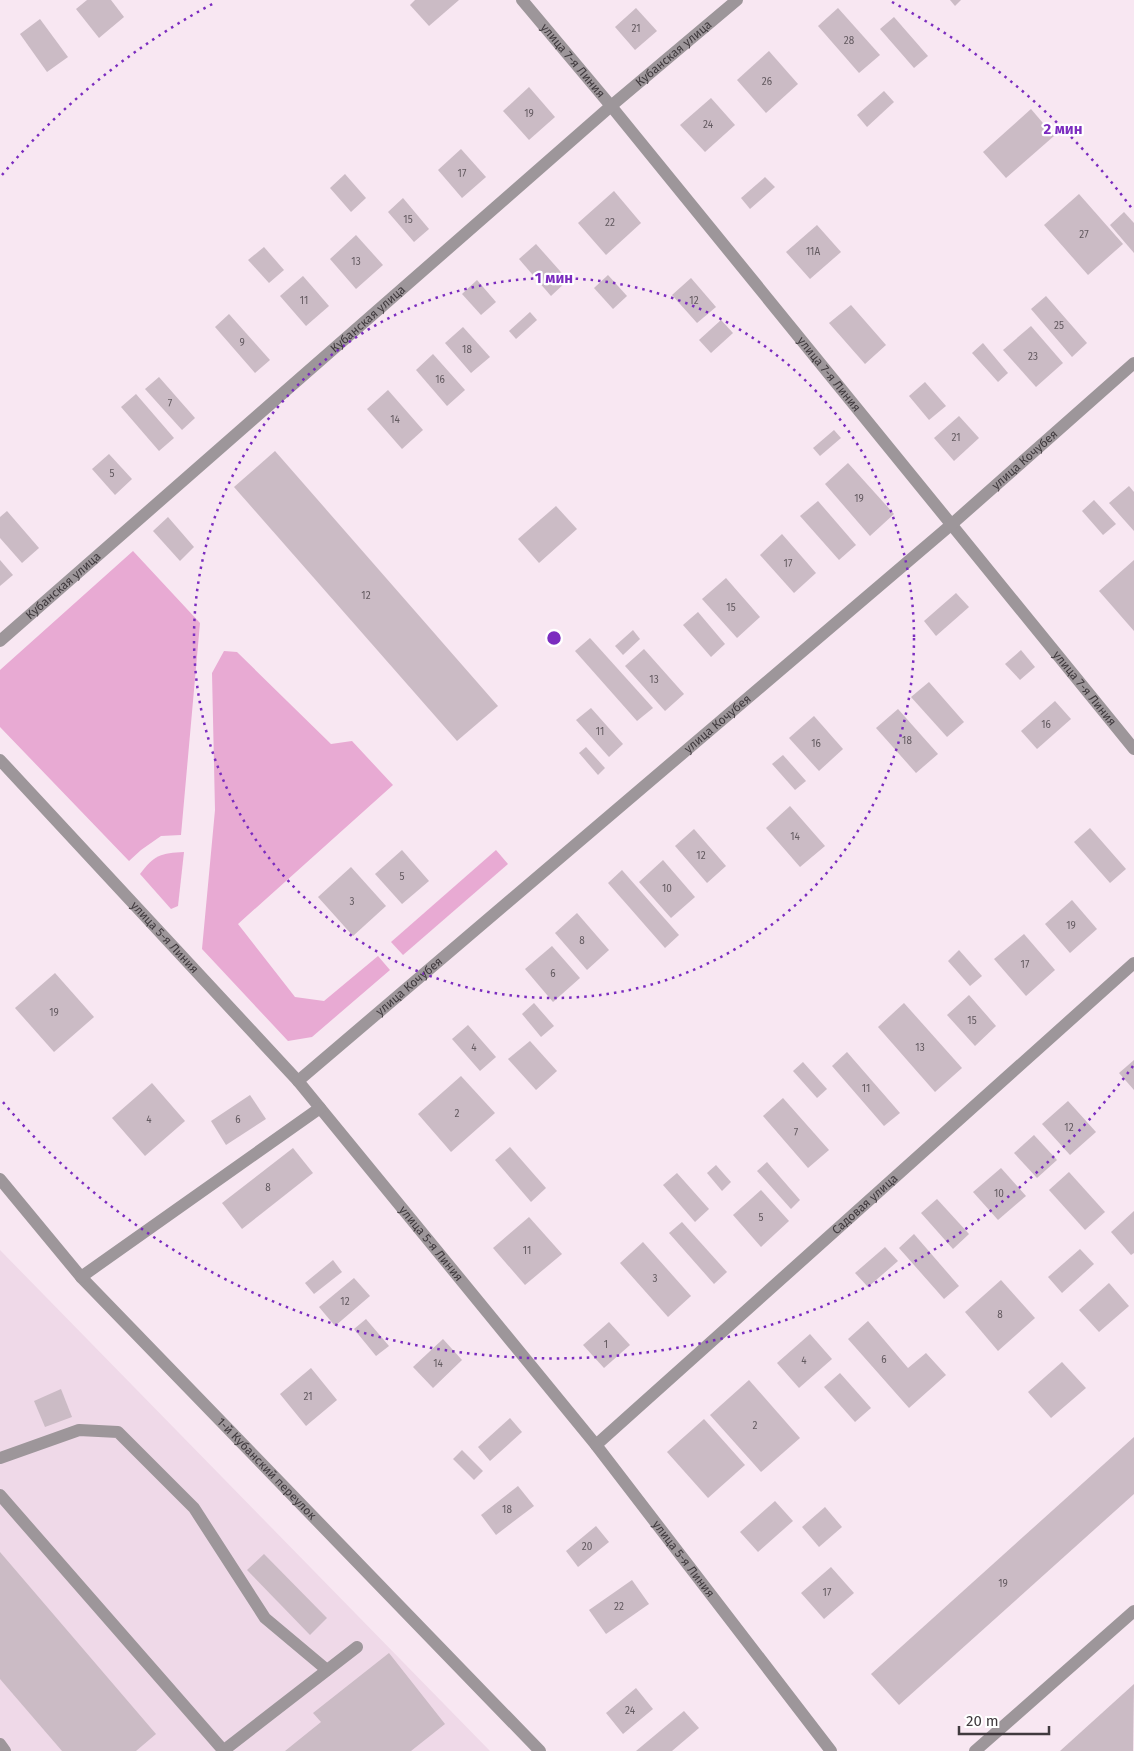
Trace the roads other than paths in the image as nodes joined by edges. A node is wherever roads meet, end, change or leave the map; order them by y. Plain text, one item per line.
1 (522, 0) edge
2 (737, 0) edge
3 (611, 106) junction
4 (1134, 363) edge
5 (952, 524) junction
6 (0, 641) edge
7 (1134, 749) edge
8 (0, 760) edge
9 (1134, 963) edge
10 (298, 1081) junction
11 (320, 1108) junction
12 (0, 1179) edge
13 (81, 1277) junction
14 (596, 1445) junction
15 (0, 1458) edge
16 (0, 1495) edge
17 (1134, 1611) edge
18 (357, 1647) dead end
19 (327, 1670) junction
20 (0, 1744) edge
21 (6, 1751) edge
22 (223, 1751) edge
23 (540, 1751) edge
24 (831, 1751) edge
25 (975, 1751) edge

1 - 3 street, улица 7-я Линия
2 - 3 street, Кубанская улица
3 - 5 street, улица 7-я Линия
3 - 6 street, Кубанская улица
4 - 5 street, улица Кочубея
5 - 7 street, улица 7-я Линия
5 - 10 street, улица Кочубея
8 - 10 street, улица 5-я Линия
9 - 14 street, Садовая улица
10 - 11 street, улица 5-я Линия
11 - 13 street
11 - 14 street, улица 5-я Линия
12 - 13 street, 1-й Кубанский переулок
13 - 23 street, 1-й Кубанский переулок
14 - 24 street, улица 5-я Линия
15 - 19 street
16 - 22 street
17 - 25 street
18 - 19 street
19 - 22 street
20 - 21 street

